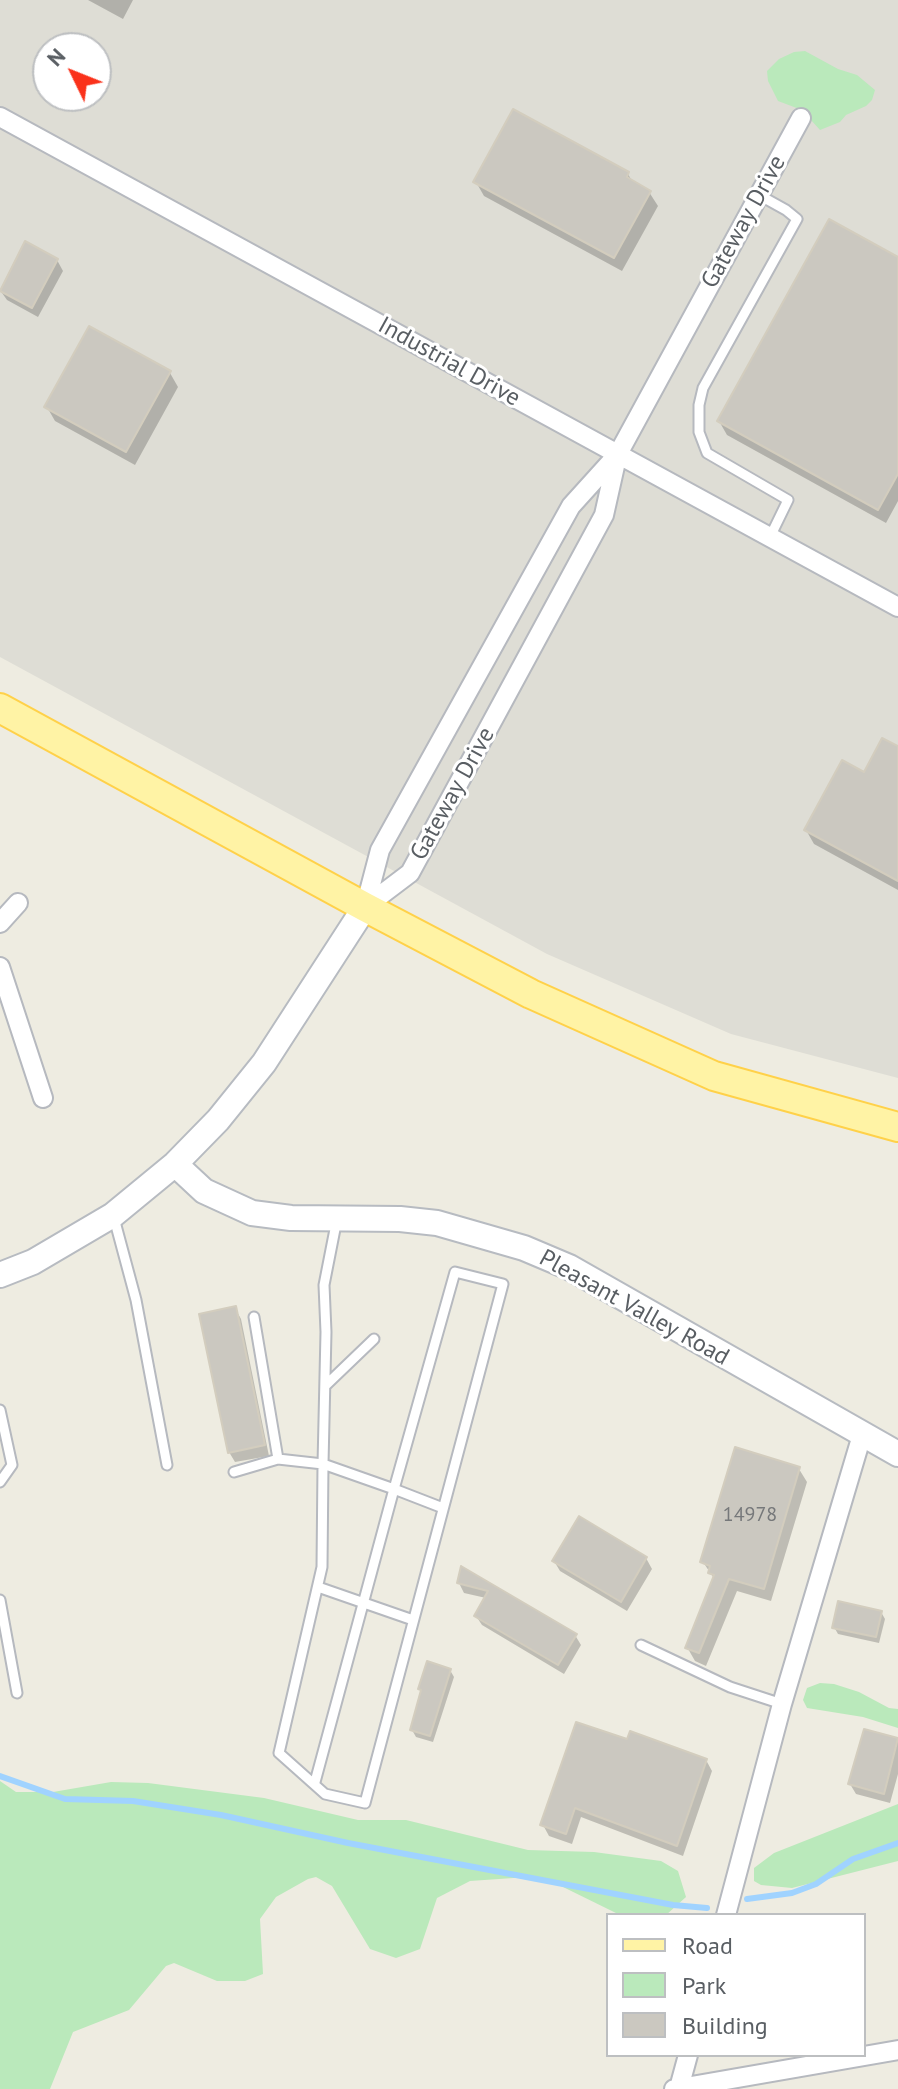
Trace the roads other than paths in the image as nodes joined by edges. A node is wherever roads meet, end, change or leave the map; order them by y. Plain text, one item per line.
1 (0, 117) edge
2 (801, 118) dead end
3 (759, 195) junction
4 (618, 454) junction
5 (770, 537) junction
6 (898, 607) edge
7 (0, 708) edge
8 (18, 903) dead end
9 (365, 907) junction
10 (0, 923) edge
11 (0, 967) edge
12 (43, 1098) dead end
13 (898, 1127) edge
14 (175, 1164) junction
15 (113, 1215) junction
16 (337, 1219) junction
17 (0, 1275) edge
18 (254, 1317) dead end
19 (374, 1339) dead end
20 (325, 1386) junction
21 (0, 1410) edge
22 (862, 1435) junction
23 (898, 1454) edge
24 (278, 1459) junction
25 (323, 1464) junction
26 (167, 1465) dead end
27 (234, 1472) dead end
28 (0, 1482) edge
29 (394, 1489) junction
30 (443, 1508) junction
31 (318, 1587) junction
32 (0, 1600) edge
33 (363, 1604) junction
34 (413, 1620) junction
35 (641, 1645) dead end
36 (17, 1693) dead end
37 (782, 1704) junction
38 (315, 1782) junction
39 (727, 1913) edge
40 (898, 2050) edge
41 (866, 2056) edge
42 (687, 2057) edge
43 (857, 2057) edge
44 (677, 2088) edge

1 - 4 street, Industrial Drive
2 - 3 street, Gateway Drive
3 - 4 street, Gateway Drive
3 - 5 lane
4 - 5 street, Industrial Drive
4 - 9 street, Gateway Drive
4 - 9 street, Gateway Drive
5 - 6 street, Industrial Drive
7 - 9 main road
8 - 10 street
9 - 13 main road
9 - 14 street
11 - 12 street
14 - 15 street
14 - 16 street, Pleasant Valley Road
15 - 17 street
15 - 26 lane
16 - 20 lane
16 - 22 street, Pleasant Valley Road
18 - 24 lane
19 - 20 lane
20 - 25 lane
21 - 28 lane
22 - 23 street, Pleasant Valley Road
22 - 37 street
24 - 25 lane
24 - 27 lane
25 - 29 lane
25 - 31 lane
29 - 30 lane
29 - 30 lane
29 - 33 lane
30 - 34 lane
31 - 33 lane
31 - 38 lane
32 - 36 lane
33 - 34 lane
33 - 38 lane
34 - 38 lane
35 - 37 lane
37 - 39 street
40 - 41 street
42 - 44 street
43 - 44 street

